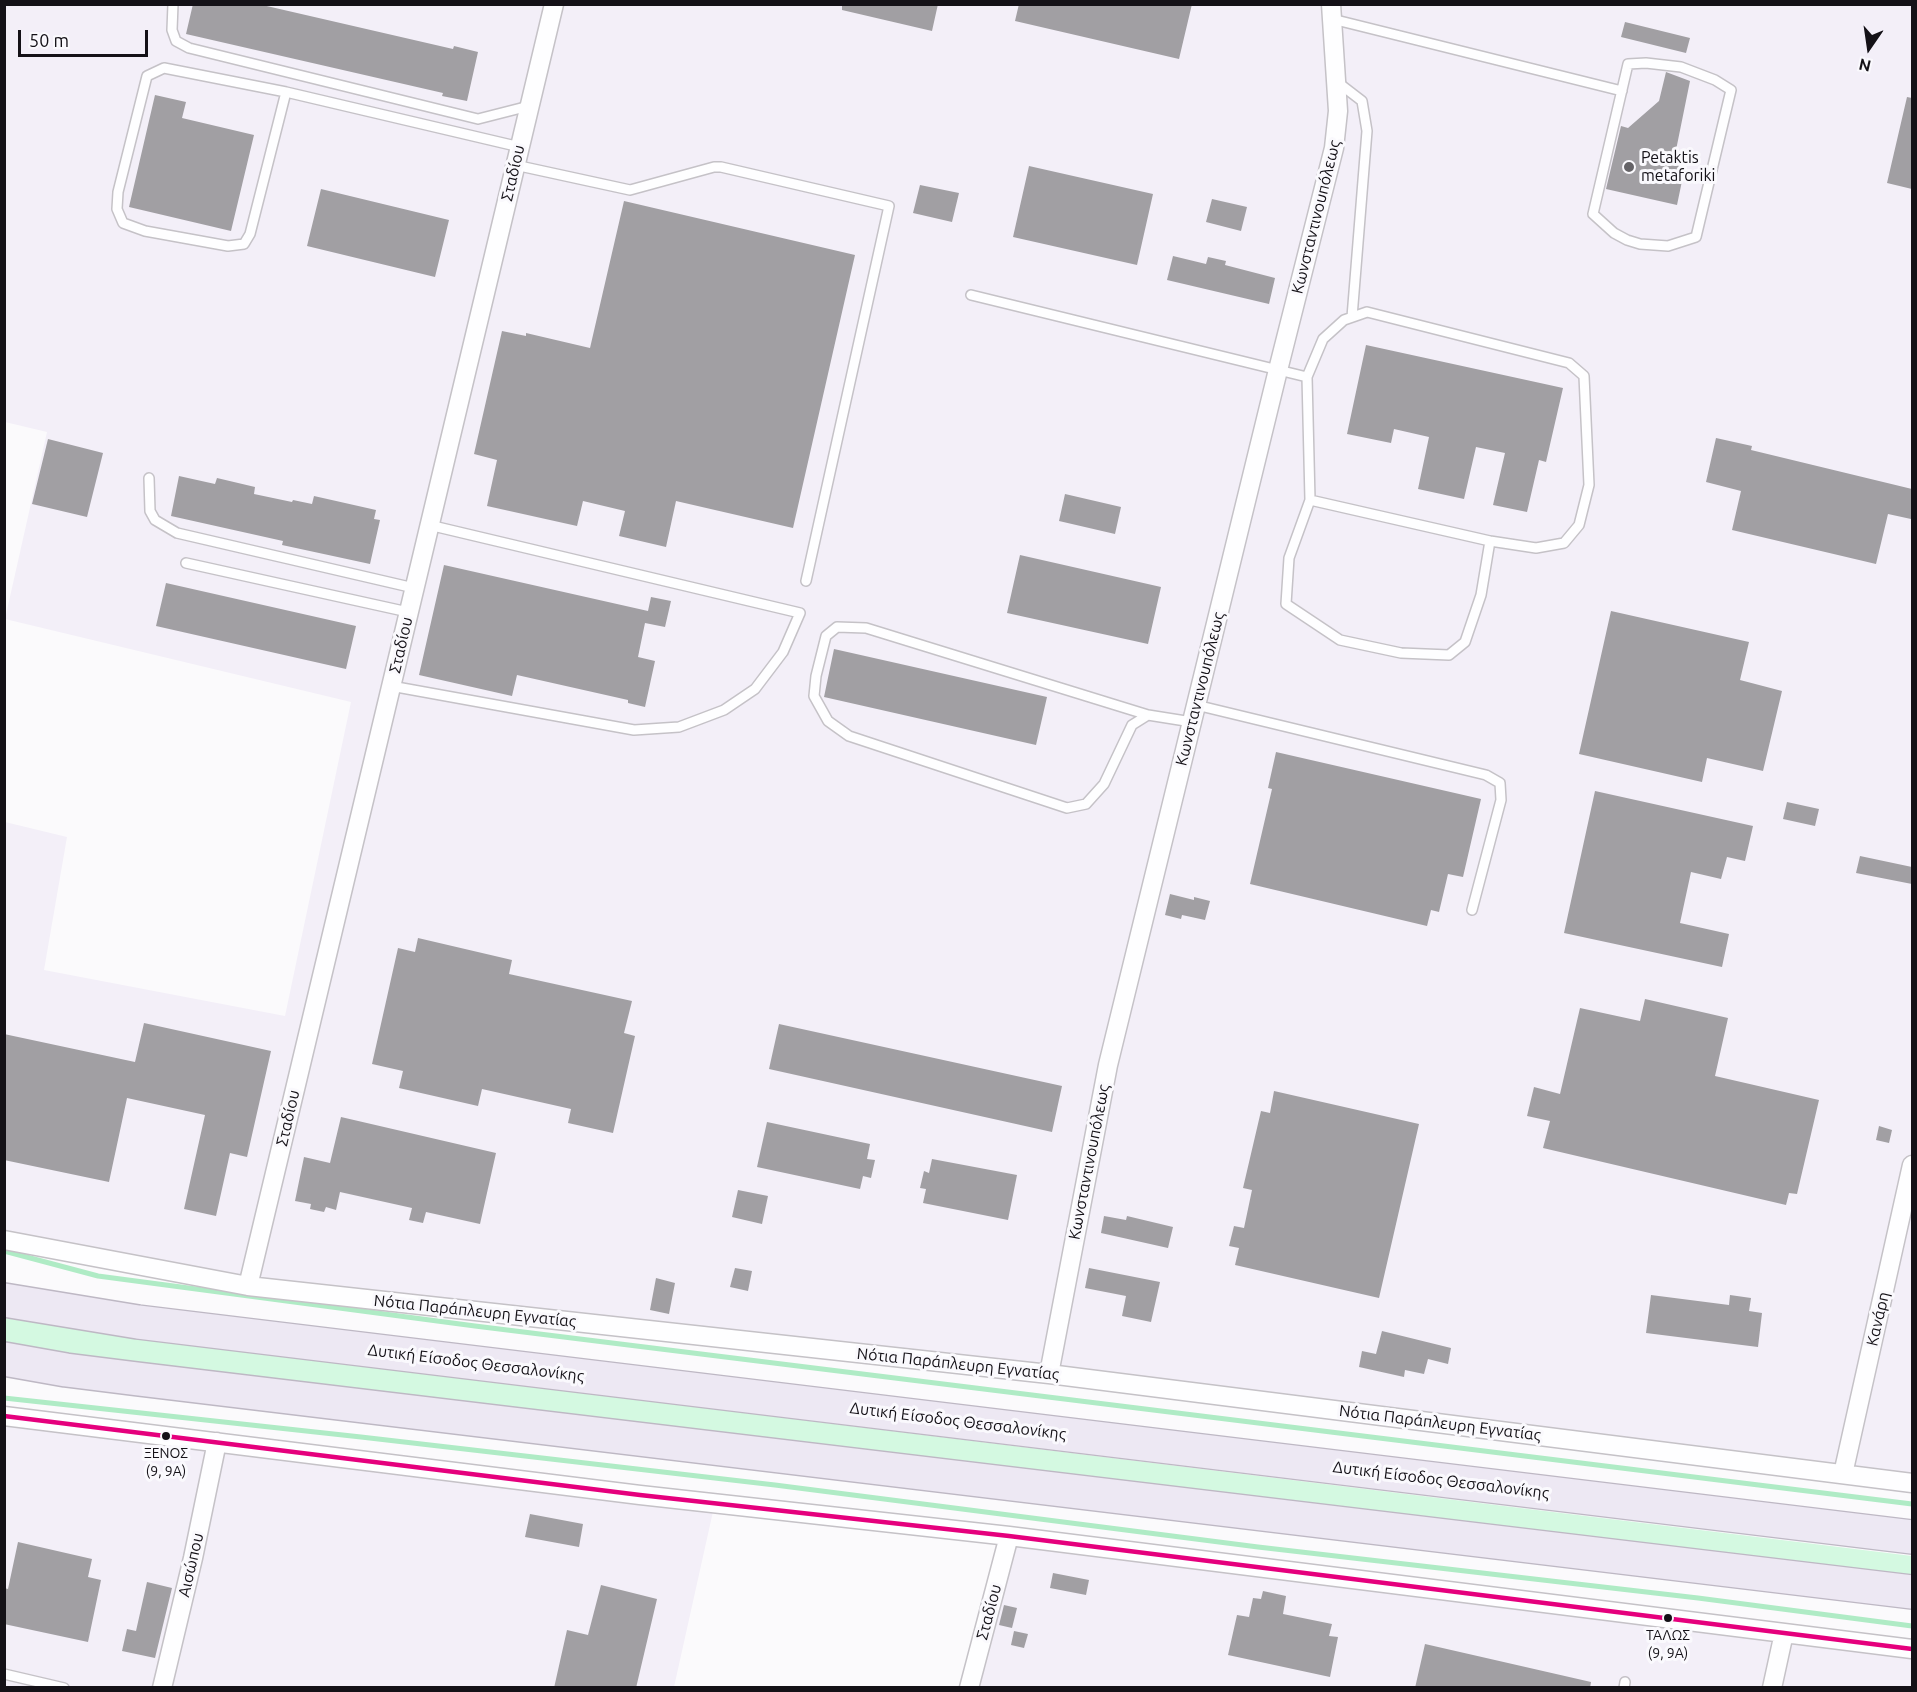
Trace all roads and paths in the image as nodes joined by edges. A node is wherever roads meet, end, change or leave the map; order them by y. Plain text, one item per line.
1 (173, 4) edge
2 (554, 4) edge
3 (1332, 12) edge
4 (1336, 81) junction
5 (1622, 91) junction
6 (286, 92) junction
7 (529, 106) junction
8 (517, 156) junction
9 (971, 295) dead end
10 (1352, 317) junction
11 (1278, 370) junction
12 (1307, 376) junction
13 (149, 478) dead end
14 (1310, 500) junction
15 (429, 525) junction
16 (1490, 541) junction
17 (186, 563) dead end
18 (806, 581) dead end
19 (414, 588) junction
20 (408, 612) junction
21 (391, 686) junction
22 (1194, 714) junction
23 (1148, 715) junction
24 (1472, 910) dead end
25 (1912, 1165) edge
26 (4, 1240) edge
27 (248, 1286) junction
28 (4, 1300) edge
29 (4, 1359) edge
30 (1049, 1374) junction
31 (4, 1416) edge
32 (217, 1442) junction
33 (1843, 1474) junction
34 (1912, 1483) edge
35 (1009, 1536) junction
36 (1912, 1538) edge
37 (1912, 1592) edge
38 (1784, 1633) junction
39 (1912, 1649) edge
40 (4, 1674) edge
41 (972, 1687) edge
42 (64, 1688) edge
43 (162, 1688) edge
44 (1772, 1688) edge

1 - 7 lane
2 - 7 street, Σταδίου
3 - 4 street, Κωνσταντινουπόλεως
3 - 5 lane
4 - 10 lane
4 - 11 street, Κωνσταντινουπόλεως
5 - 5 lane
6 - 6 lane
6 - 8 lane
7 - 8 street, Σταδίου
8 - 15 street, Σταδίου
8 - 18 lane
9 - 11 lane
10 - 12 lane
10 - 16 lane
11 - 12 lane
11 - 22 street, Κωνσταντινουπόλεως
12 - 14 lane
13 - 19 lane
14 - 16 lane
14 - 16 lane
15 - 19 street, Σταδίου
15 - 21 lane
17 - 20 lane
19 - 20 street, Σταδίου
20 - 21 street, Σταδίου
21 - 27 street, Σταδίου
22 - 23 lane
22 - 24 lane
22 - 30 street, Κωνσταντινουπόλεως
23 - 23 lane
25 - 33 street, Κανάρη
26 - 27 street, Νότια Παράπλευρη Εγνατίας
27 - 30 street, Νότια Παράπλευρη Εγνατίας
28 - 36 highway, Δυτική Είσοδος Θεσσαλονίκης
29 - 37 highway
30 - 33 street, Νότια Παράπλευρη Εγνατίας
31 - 32 street
32 - 35 street
32 - 43 street, Αισώπου
33 - 34 street, Νότια Παράπλευρη Εγνατίας
35 - 38 street
35 - 41 street, Σταδίου
38 - 39 street
38 - 44 street
40 - 42 lane

